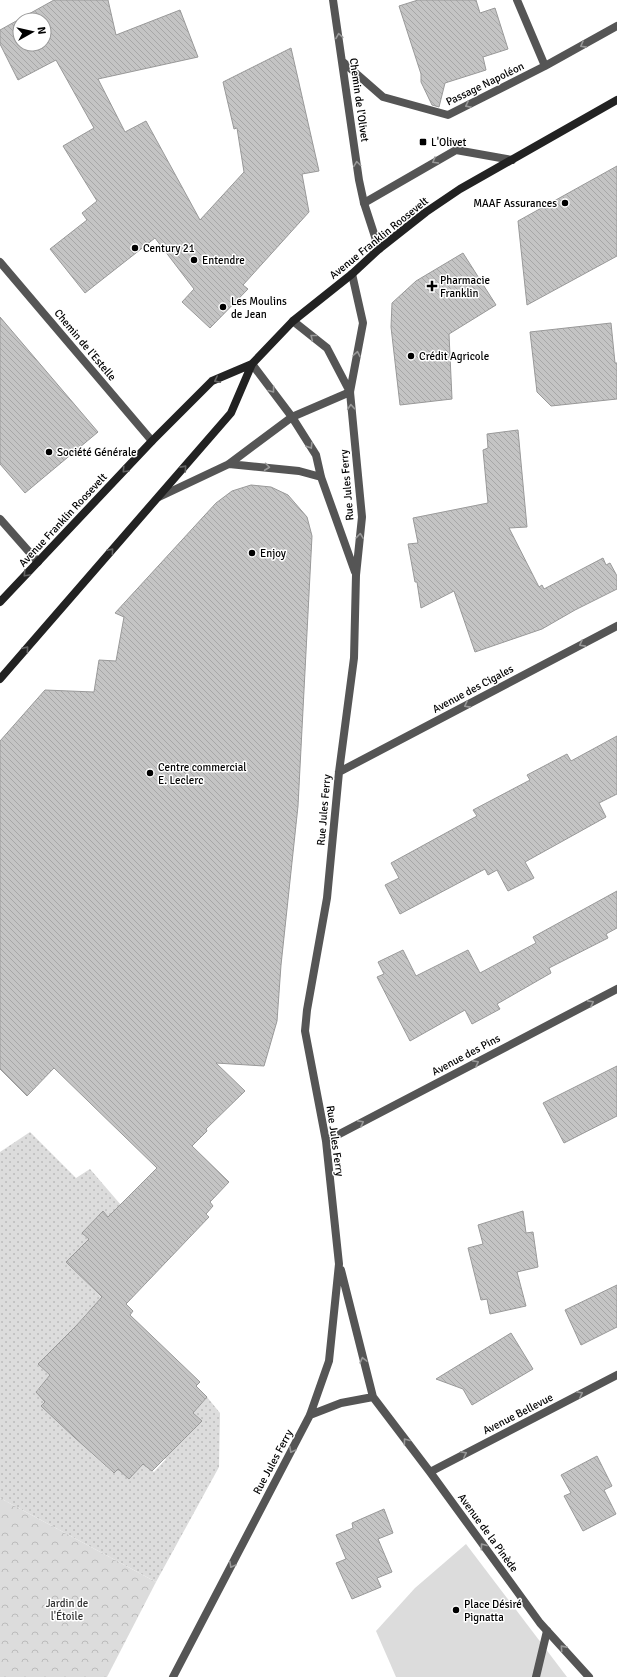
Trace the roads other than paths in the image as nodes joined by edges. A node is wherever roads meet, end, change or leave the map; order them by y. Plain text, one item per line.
1 (333, 0) edge
2 (517, 0) edge
3 (617, 26) edge
4 (343, 62) junction
5 (545, 66) junction
6 (617, 100) edge
7 (512, 160) junction
8 (364, 203) junction
9 (379, 249) junction
10 (0, 262) edge
11 (352, 274) junction
12 (293, 321) junction
13 (252, 364) junction
14 (350, 392) junction
15 (292, 417) junction
16 (152, 441) junction
17 (229, 464) junction
18 (320, 477) junction
19 (158, 497) junction
20 (0, 519) edge
21 (38, 562) junction
22 (356, 575) junction
23 (0, 602) edge
24 (617, 626) edge
25 (0, 679) edge
26 (339, 772) junction
27 (617, 989) edge
28 (326, 1141) junction
29 (339, 1264) junction
30 (617, 1375) edge
31 (373, 1398) junction
32 (310, 1415) junction
33 (430, 1472) junction
34 (547, 1631) junction
35 (173, 1677) edge
36 (536, 1677) edge
37 (590, 1677) edge

4 -> 1 street, Chemin de l'Olivet
2 - 5 street
3 -> 5 street, Passage Napoléon
5 -> 4 street, Passage Napoléon
8 -> 4 street, Chemin de l'Olivet
6 - 7 main road, Avenue Franklin Roosevelt
7 -> 8 street
7 - 9 main road, Avenue Franklin Roosevelt
8 - 9 street, Chemin de l'Olivet
9 - 11 main road, Avenue Franklin Roosevelt
10 - 16 street, Chemin de l'Estelle
11 - 12 main road, Avenue Franklin Roosevelt
14 -> 11 street, Rue Jules Ferry
12 - 13 main road, Avenue Franklin Roosevelt
14 -> 12 street, Rue Jules Ferry
13 -> 15 street, Rue Jules Ferry
13 -> 16 main road, Avenue Franklin Roosevelt
19 -> 13 main road, Avenue Franklin Roosevelt
14 - 15 street, Avenue Franklin Roosevelt
22 -> 14 street, Rue Jules Ferry
15 - 17 street, Avenue Franklin Roosevelt
15 -> 18 street, Rue Jules Ferry
16 -> 21 main road, Avenue Franklin Roosevelt
17 -> 18 street
17 - 19 street, Avenue Franklin Roosevelt
18 - 22 street, Rue Jules Ferry
25 -> 19 main road, Avenue Franklin Roosevelt
20 - 21 street
21 -> 23 main road, Avenue Franklin Roosevelt
22 - 26 street, Rue Jules Ferry
24 -> 26 street, Avenue des Cigales
26 - 28 street, Rue Jules Ferry
28 -> 27 street, Avenue des Pins
28 - 29 street, Rue Jules Ferry
31 -> 29 street, Avenue de la Pinède
29 - 32 street, Rue Jules Ferry
33 -> 30 street, Avenue Bellevue
31 - 32 street
33 -> 31 street, Avenue de la Pinède
32 -> 35 street, Rue Jules Ferry
34 -> 33 street, Avenue de la Pinède
34 - 36 street
37 -> 34 street, Avenue de la Pinède

